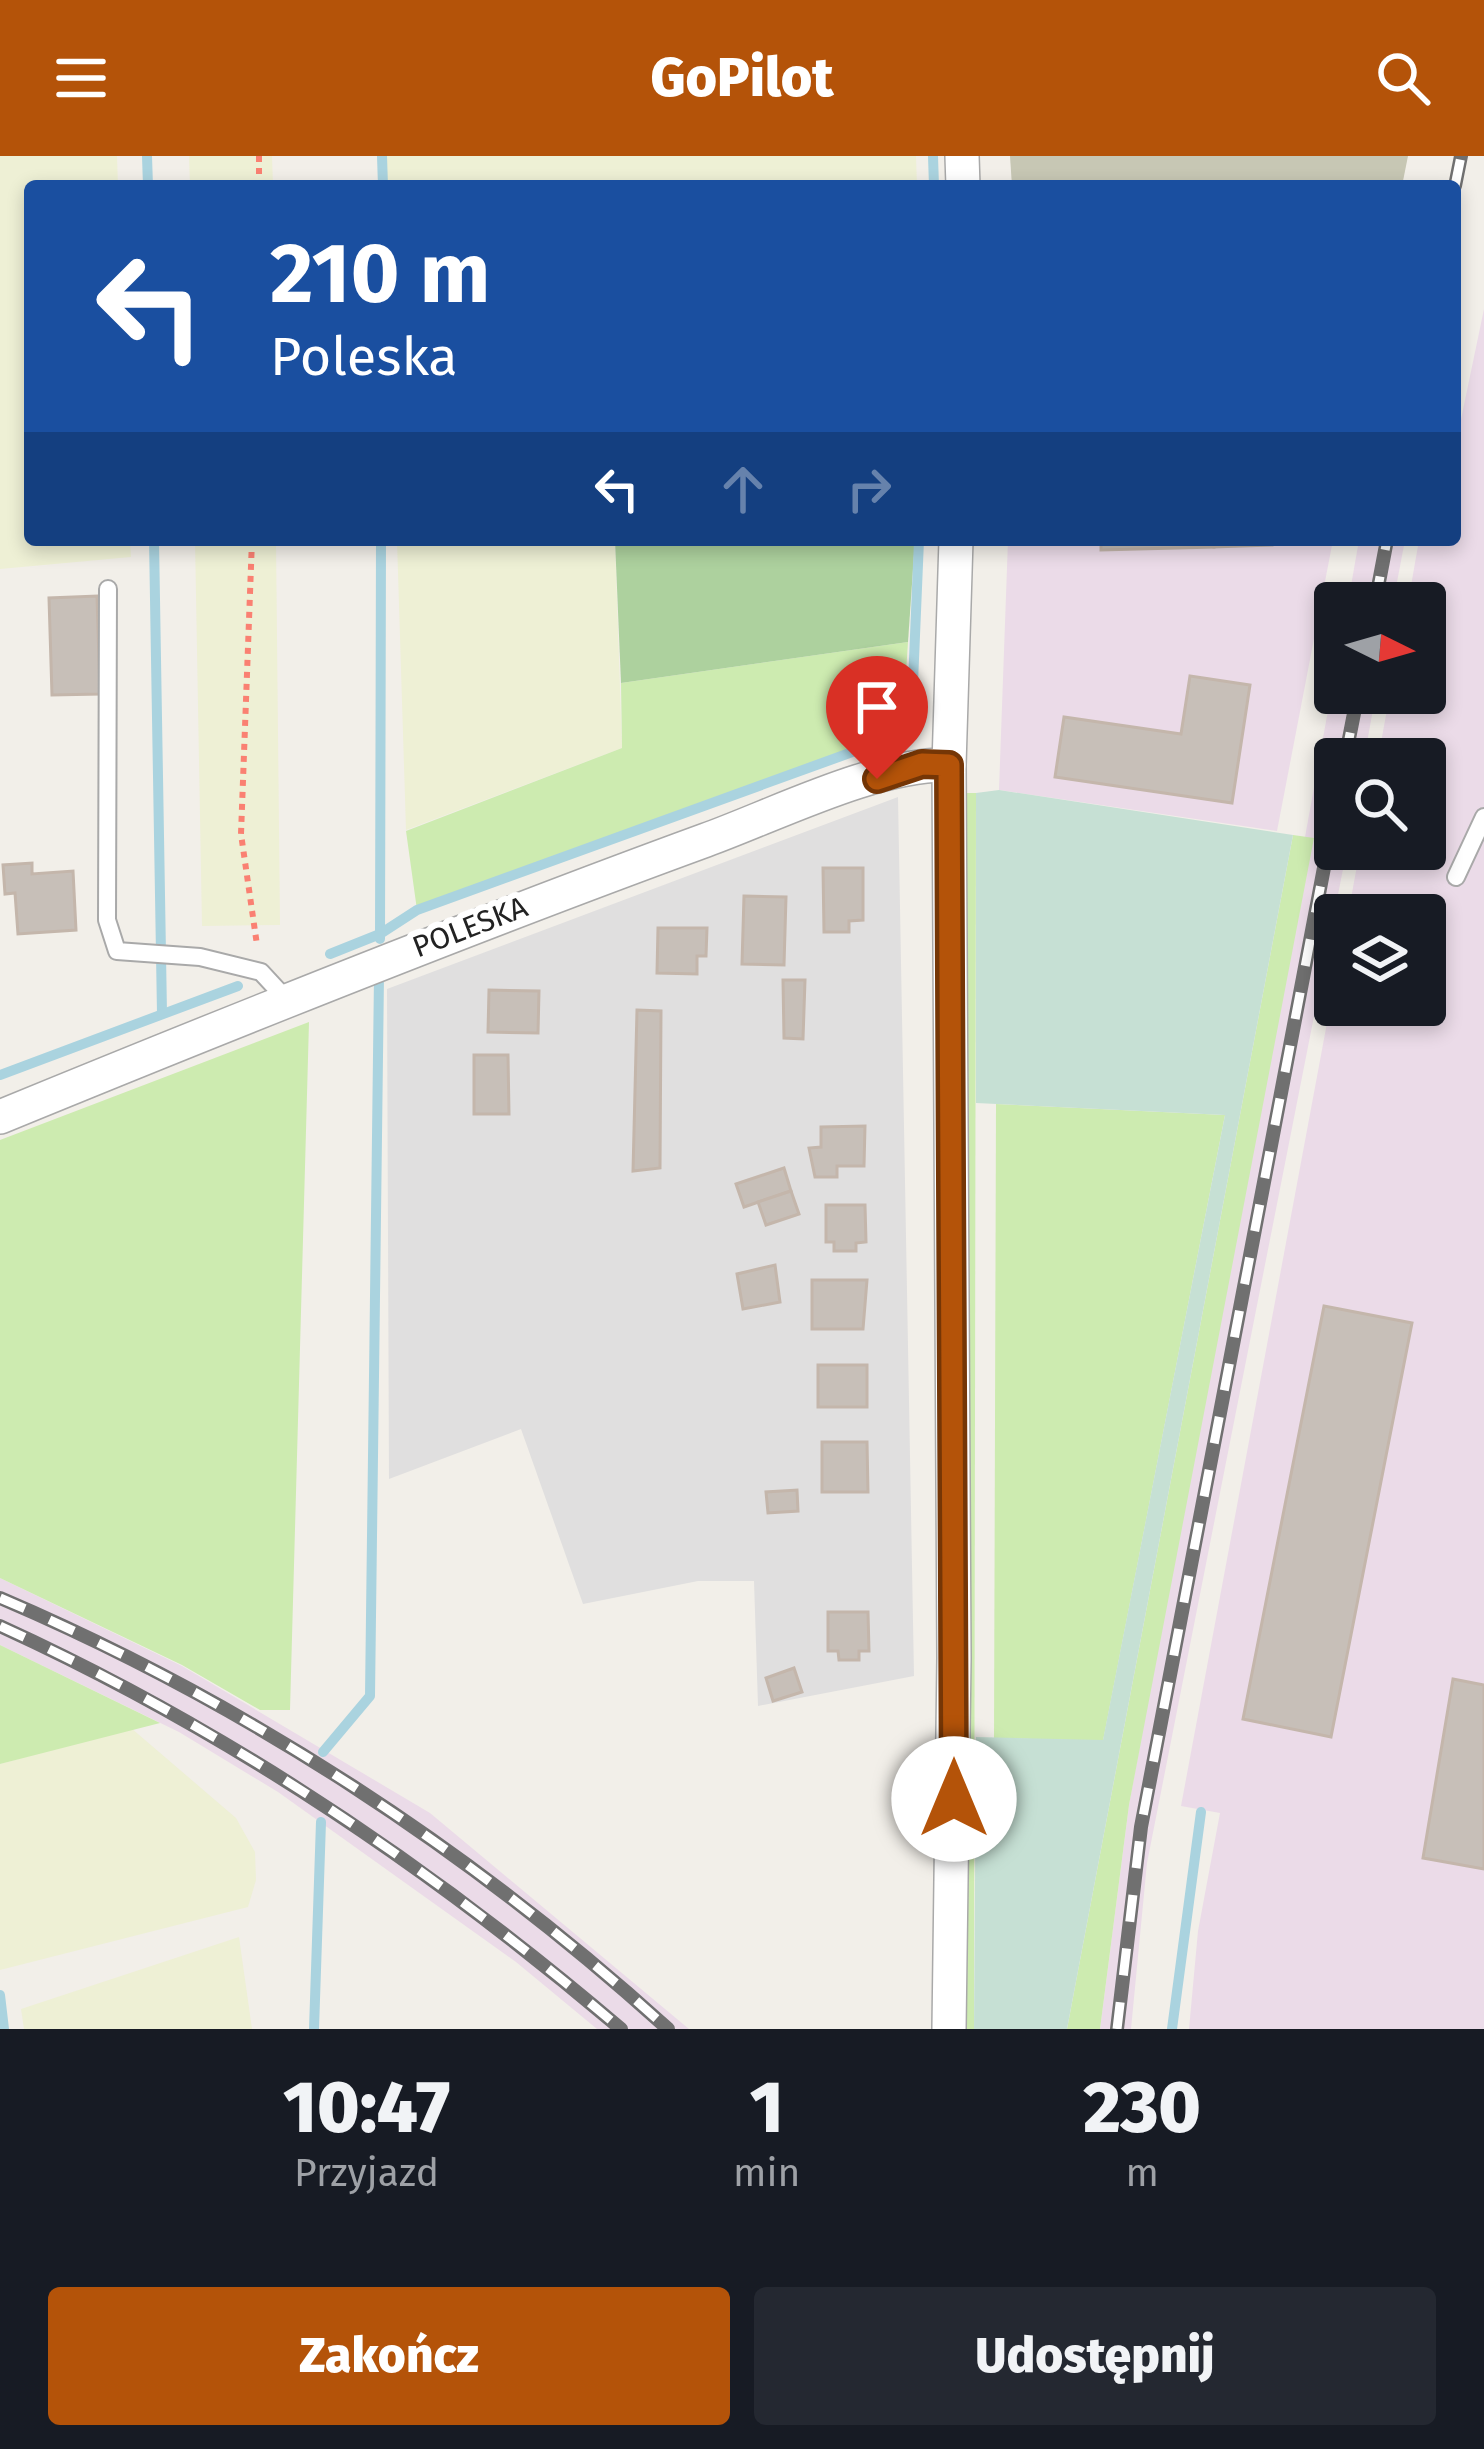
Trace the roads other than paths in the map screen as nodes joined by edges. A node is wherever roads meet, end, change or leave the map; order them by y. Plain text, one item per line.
1 (956, 546) edge
2 (108, 589) dead end
3 (949, 765) junction
4 (1484, 817) edge
5 (1456, 877) dead end
6 (286, 999) junction
7 (0, 1117) edge
8 (950, 2029) edge

1 - 3 street
2 - 6 lane
3 - 6 street, POLESKA
3 - 8 street
4 - 5 lane
6 - 7 street, POLESKA

